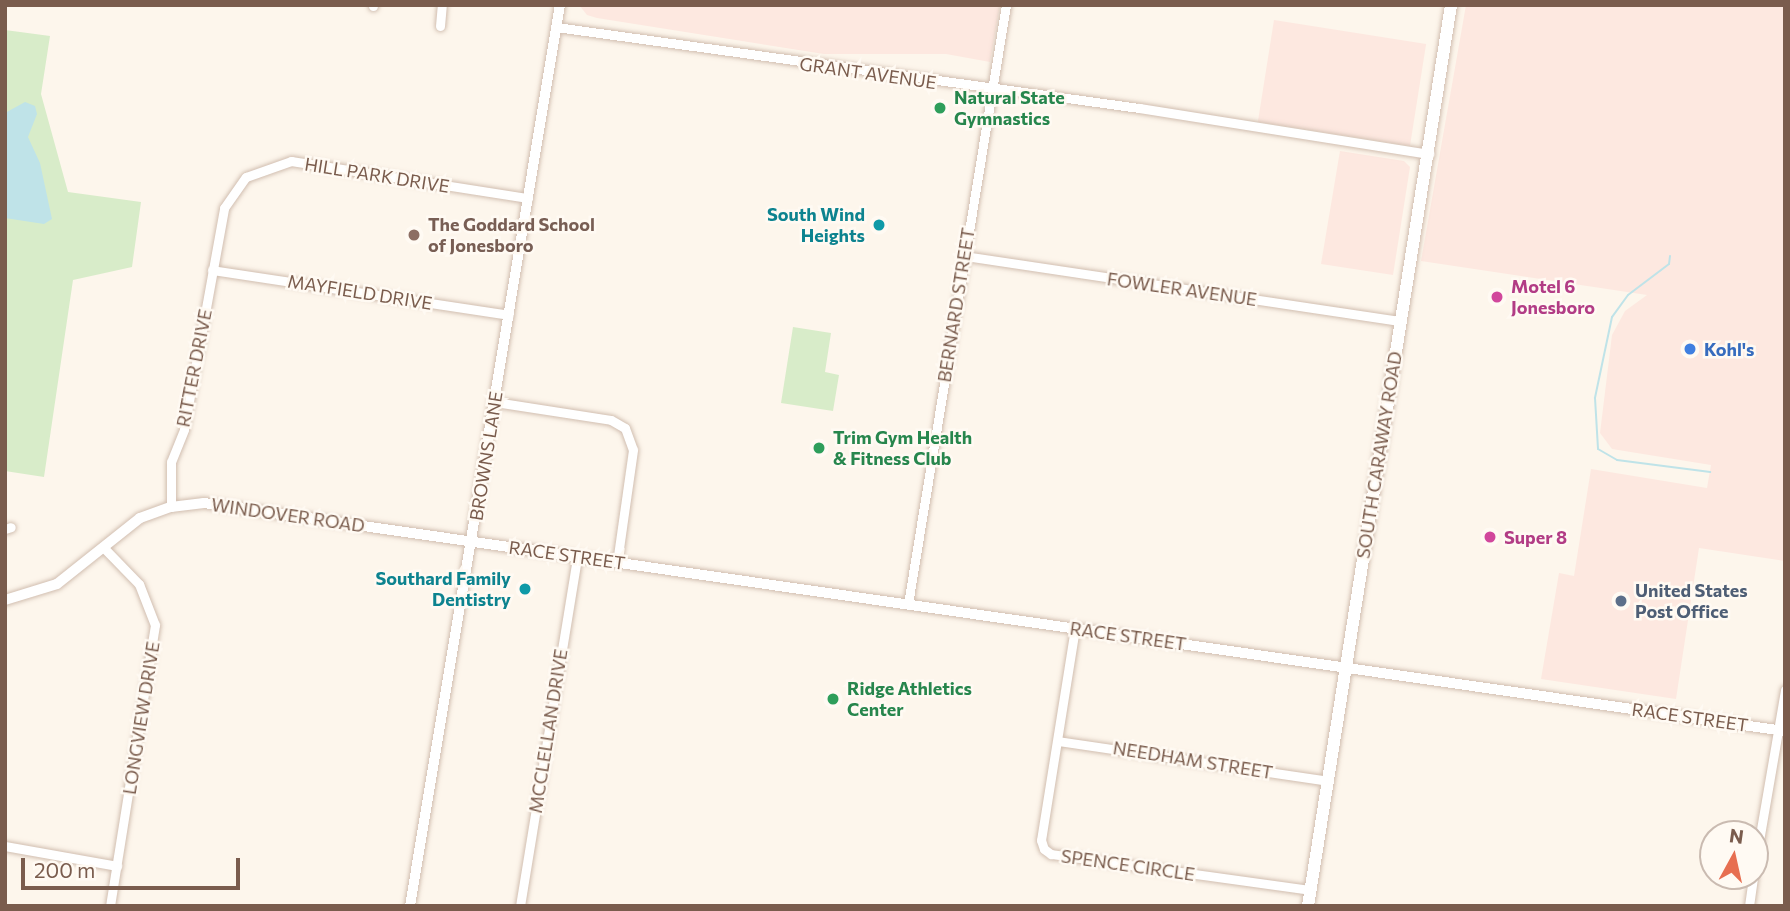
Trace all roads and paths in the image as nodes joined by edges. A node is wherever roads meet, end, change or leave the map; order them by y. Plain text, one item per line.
1 (442, 5) edge
2 (560, 5) edge
3 (1006, 5) edge
4 (1451, 5) edge
5 (440, 26) dead end
6 (556, 27) junction
7 (991, 90) junction
8 (1429, 155) junction
9 (528, 198) junction
10 (965, 256) junction
11 (212, 270) junction
12 (509, 315) junction
13 (1400, 321) junction
14 (495, 402) junction
15 (171, 507) junction
16 (472, 541) junction
17 (103, 547) junction
18 (577, 556) junction
19 (617, 562) junction
20 (5, 600) edge
21 (908, 604) junction
22 (1075, 628) junction
23 (1347, 667) junction
24 (1785, 690) edge
25 (1782, 730) edge
26 (1058, 741) junction
27 (1328, 780) junction
28 (1764, 820) edge
29 (5, 846) edge
30 (117, 866) junction
31 (1311, 890) junction
32 (110, 906) edge
33 (410, 906) edge
34 (520, 906) edge
35 (1308, 906) edge

1 - 5 street
2 - 6 street, BROWNS LANE
3 - 7 street, BERNARD STREET
4 - 8 main road, SOUTH CARAWAY ROAD
6 - 7 street, GRANT AVENUE
6 - 9 street, BROWNS LANE
7 - 8 street, GRANT AVENUE
7 - 10 street, BERNARD STREET
8 - 13 main road, SOUTH CARAWAY ROAD
9 - 11 street, HILL PARK DRIVE
9 - 12 street, BROWNS LANE
10 - 13 street, FOWLER AVENUE
10 - 21 street, BERNARD STREET
11 - 12 street, MAYFIELD DRIVE
11 - 15 street, RITTER DRIVE
12 - 14 street, BROWNS LANE
13 - 23 main road, SOUTH CARAWAY ROAD
14 - 16 street, BROWNS LANE
14 - 19 street
15 - 16 street, WINDOVER ROAD
15 - 17 street, WINDOVER ROAD
16 - 18 street, RACE STREET
16 - 33 street, BROWNS LANE
17 - 20 street, WINDOVER ROAD
17 - 30 street, LONGVIEW DRIVE
18 - 19 street, RACE STREET
18 - 34 street, MCCLELLAN DRIVE
19 - 21 street, RACE STREET
21 - 22 street, RACE STREET
22 - 23 street, RACE STREET
22 - 26 street, SPENCE CIRCLE
23 - 25 street, RACE STREET
23 - 27 main road, SOUTH CARAWAY ROAD
24 - 25 street
25 - 28 street
26 - 27 street, NEEDHAM STREET
26 - 31 street, SPENCE CIRCLE
27 - 31 main road, SOUTH CARAWAY ROAD
29 - 30 street
30 - 32 street, LONGVIEW DRIVE
31 - 35 main road, SOUTH CARAWAY ROAD

